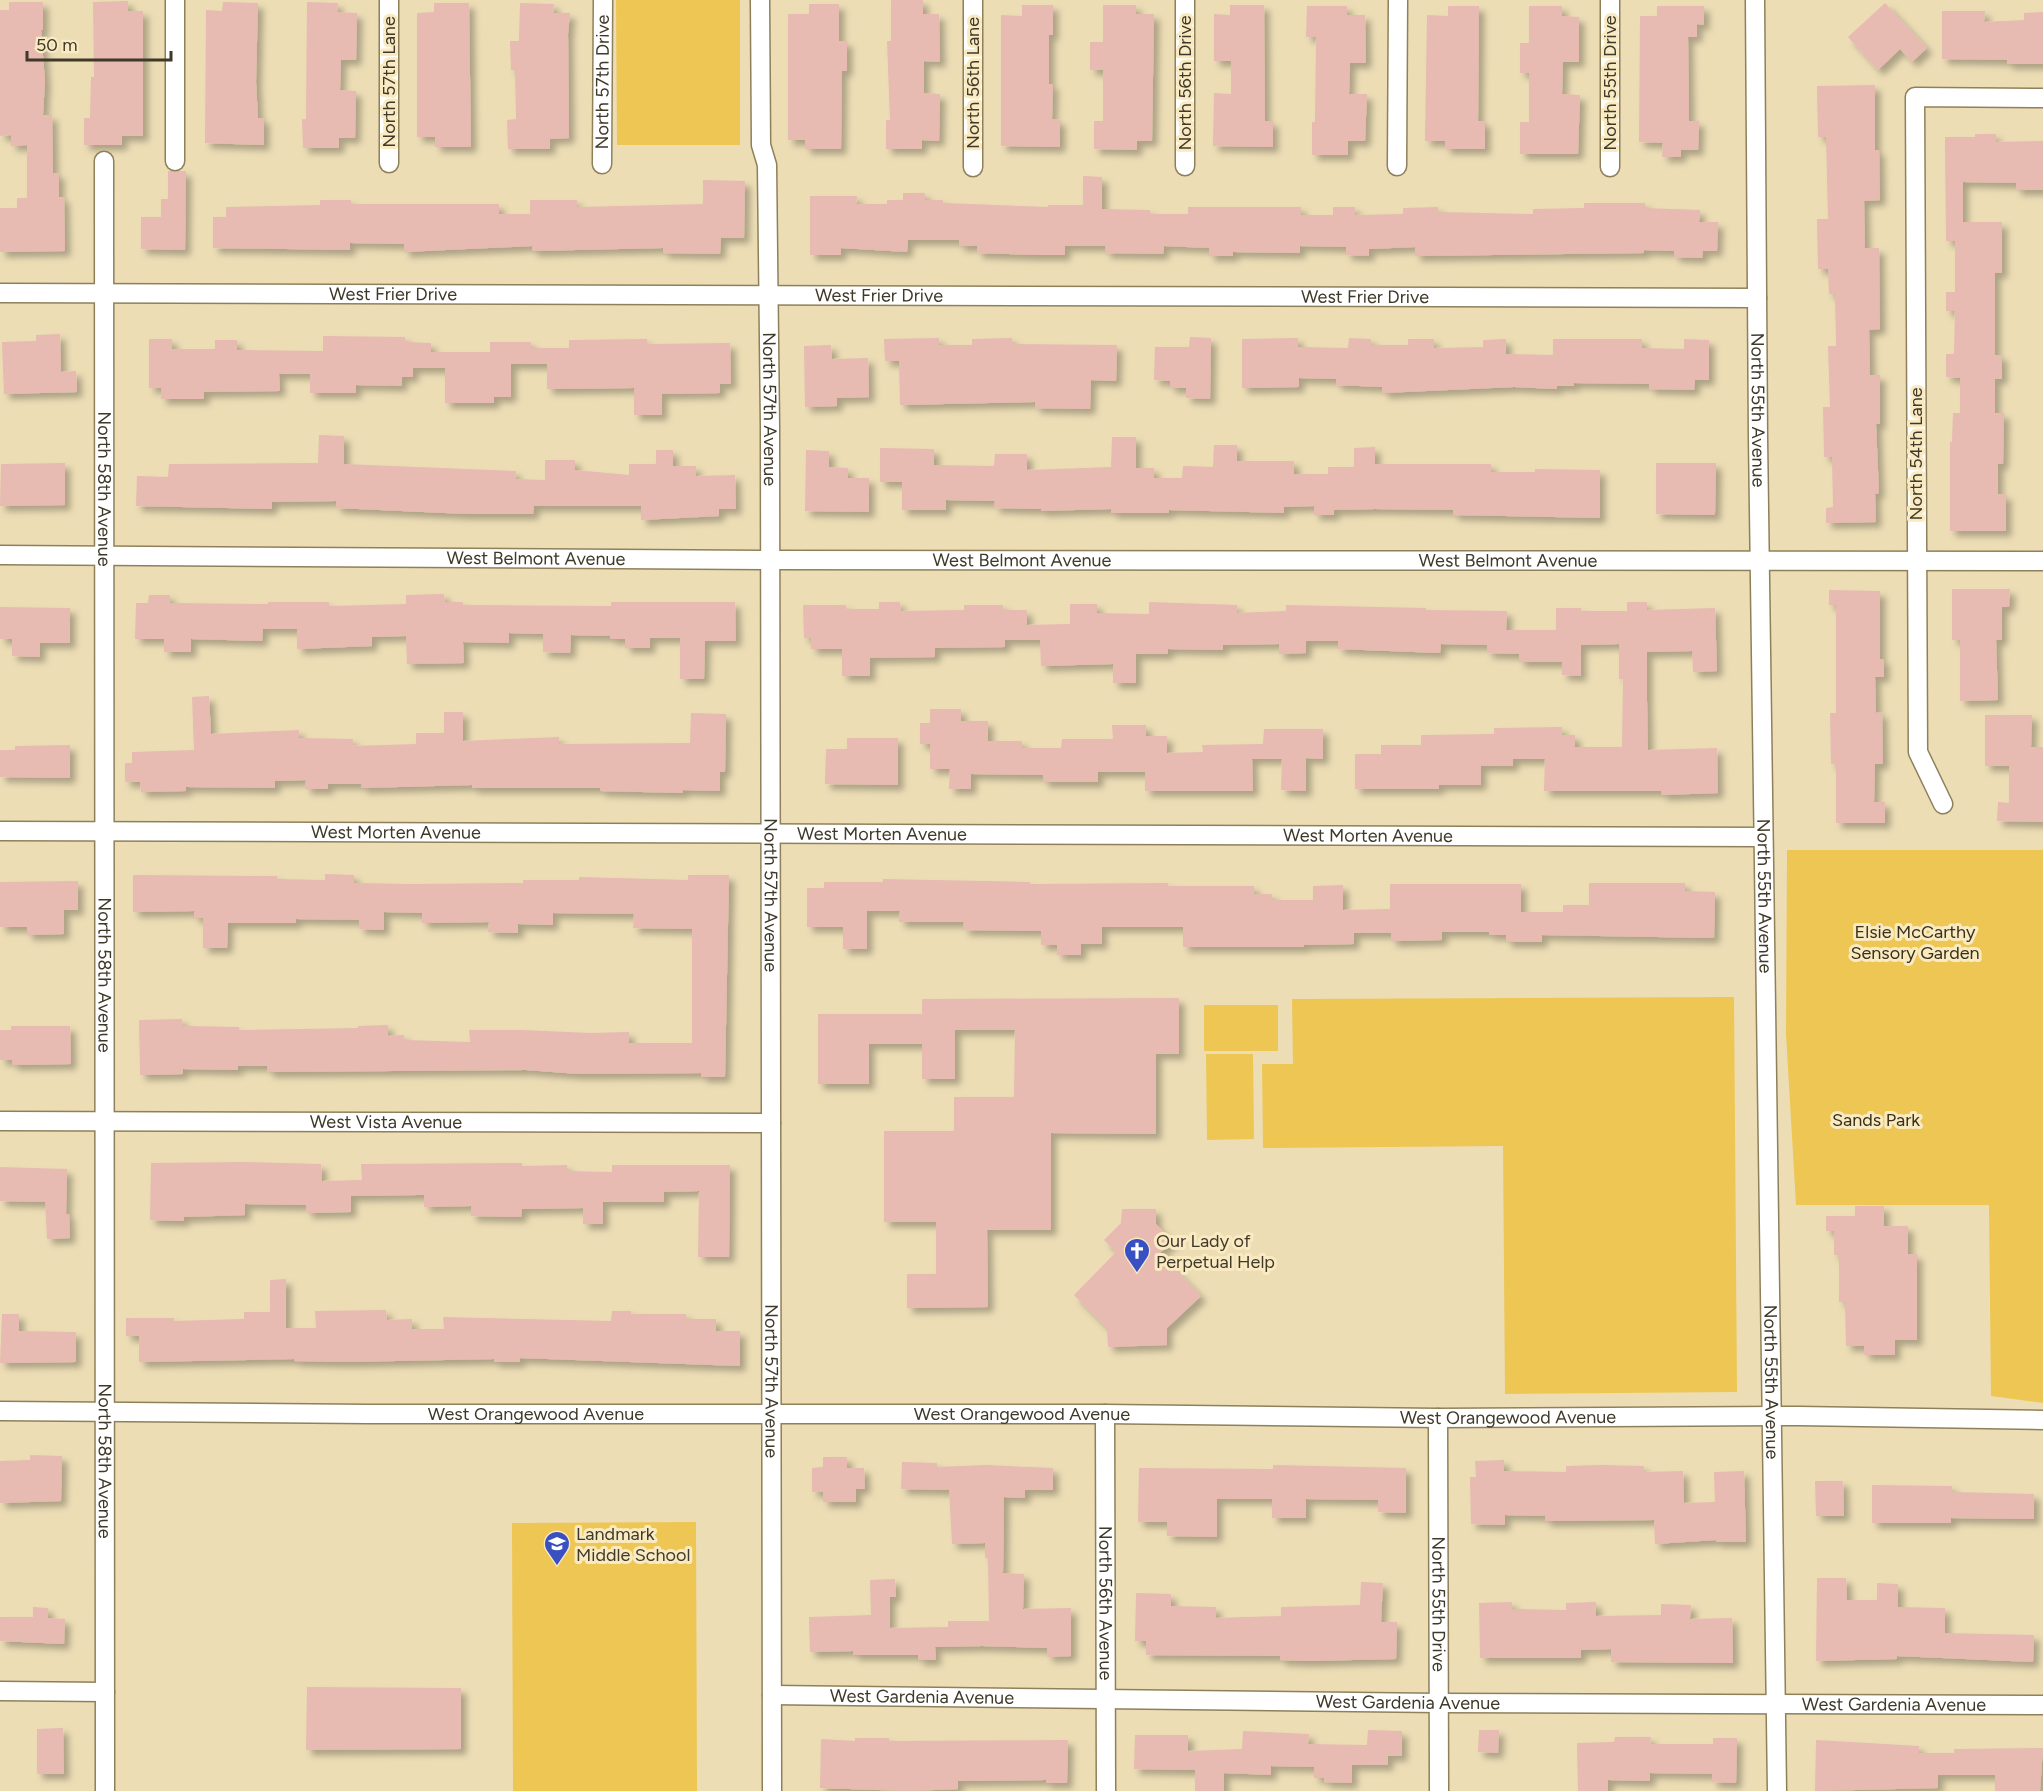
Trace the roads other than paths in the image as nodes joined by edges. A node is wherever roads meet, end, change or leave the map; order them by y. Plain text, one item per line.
1 (175, 0) edge
2 (388, 0) edge
3 (603, 0) edge
4 (760, 0) edge
5 (973, 0) edge
6 (1185, 0) edge
7 (1398, 0) edge
8 (1610, 0) edge
9 (1755, 0) edge
10 (2043, 99) edge
11 (104, 161) dead end
12 (175, 161) dead end
13 (389, 164) dead end
14 (602, 164) dead end
15 (1185, 166) dead end
16 (1397, 166) dead end
17 (973, 167) dead end
18 (1610, 167) dead end
19 (0, 293) edge
20 (104, 293) junction
21 (768, 296) junction
22 (1757, 298) junction
23 (0, 555) edge
24 (103, 556) junction
25 (769, 560) junction
26 (1760, 561) junction
27 (1916, 561) junction
28 (2043, 561) edge
29 (1943, 804) dead end
30 (0, 831) edge
31 (103, 831) junction
32 (770, 834) junction
33 (1763, 837) junction
34 (0, 1121) edge
35 (104, 1121) junction
36 (771, 1123) junction
37 (0, 1411) edge
38 (106, 1413) junction
39 (772, 1413) junction
40 (1105, 1413) junction
41 (1772, 1416) junction
42 (1438, 1418) junction
43 (2043, 1420) edge
44 (0, 1691) edge
45 (105, 1692) junction
46 (772, 1695) junction
47 (1106, 1698) junction
48 (1775, 1702) junction
49 (1439, 1703) junction
50 (2043, 1705) edge
51 (105, 1791) edge
52 (772, 1791) edge
53 (1106, 1791) edge
54 (1439, 1791) edge
55 (1777, 1791) edge

1 - 12 street
2 - 13 street, North 57th Lane
3 - 14 street, North 57th Drive
4 - 21 street, North 57th Avenue
5 - 17 street, North 56th Lane
6 - 15 street, North 56th Drive
7 - 16 street
8 - 18 street, North 55th Drive
9 - 22 street, North 55th Avenue
10 - 27 street, North 54th Lane
11 - 20 street, North 58th Avenue
19 - 20 street, West Frier Drive
20 - 21 street, West Frier Drive
20 - 24 street, North 58th Avenue
21 - 22 street, West Frier Drive
21 - 25 street, North 57th Avenue
22 - 26 street, North 55th Avenue
23 - 24 street, West Belmont Avenue
24 - 25 street, West Belmont Avenue
24 - 31 street, North 58th Avenue
25 - 26 street, West Belmont Avenue
25 - 32 street, North 57th Avenue
26 - 27 street, West Belmont Avenue
26 - 33 street, North 55th Avenue
27 - 28 street, West Belmont Avenue
27 - 29 street, North 54th Lane
30 - 31 street, West Morten Avenue
31 - 32 street, West Morten Avenue
31 - 35 street, North 58th Avenue
32 - 33 street, West Morten Avenue
32 - 36 street, North 57th Avenue
33 - 41 street, North 55th Avenue
34 - 35 street, West Vista Avenue
35 - 36 street, West Vista Avenue
35 - 38 street, North 58th Avenue
36 - 39 street, North 57th Avenue
37 - 38 street, West Orangewood Avenue
38 - 39 street, West Orangewood Avenue
38 - 45 street, North 58th Avenue
39 - 40 street, West Orangewood Avenue
39 - 46 street, North 57th Avenue
40 - 42 street, West Orangewood Avenue
40 - 47 street, North 56th Avenue
41 - 42 street, West Orangewood Avenue
41 - 43 street, West Orangewood Avenue
41 - 48 street, North 55th Avenue
42 - 49 street, North 55th Drive
44 - 45 street
45 - 51 street, North 58th Avenue
46 - 47 street, West Gardenia Avenue
46 - 52 street, North 57th Avenue
47 - 49 street, West Gardenia Avenue
47 - 53 street, North 56th Avenue
48 - 49 street, West Gardenia Avenue
48 - 50 street, West Gardenia Avenue
48 - 55 street, North 55th Avenue
49 - 54 street, North 55th Drive

